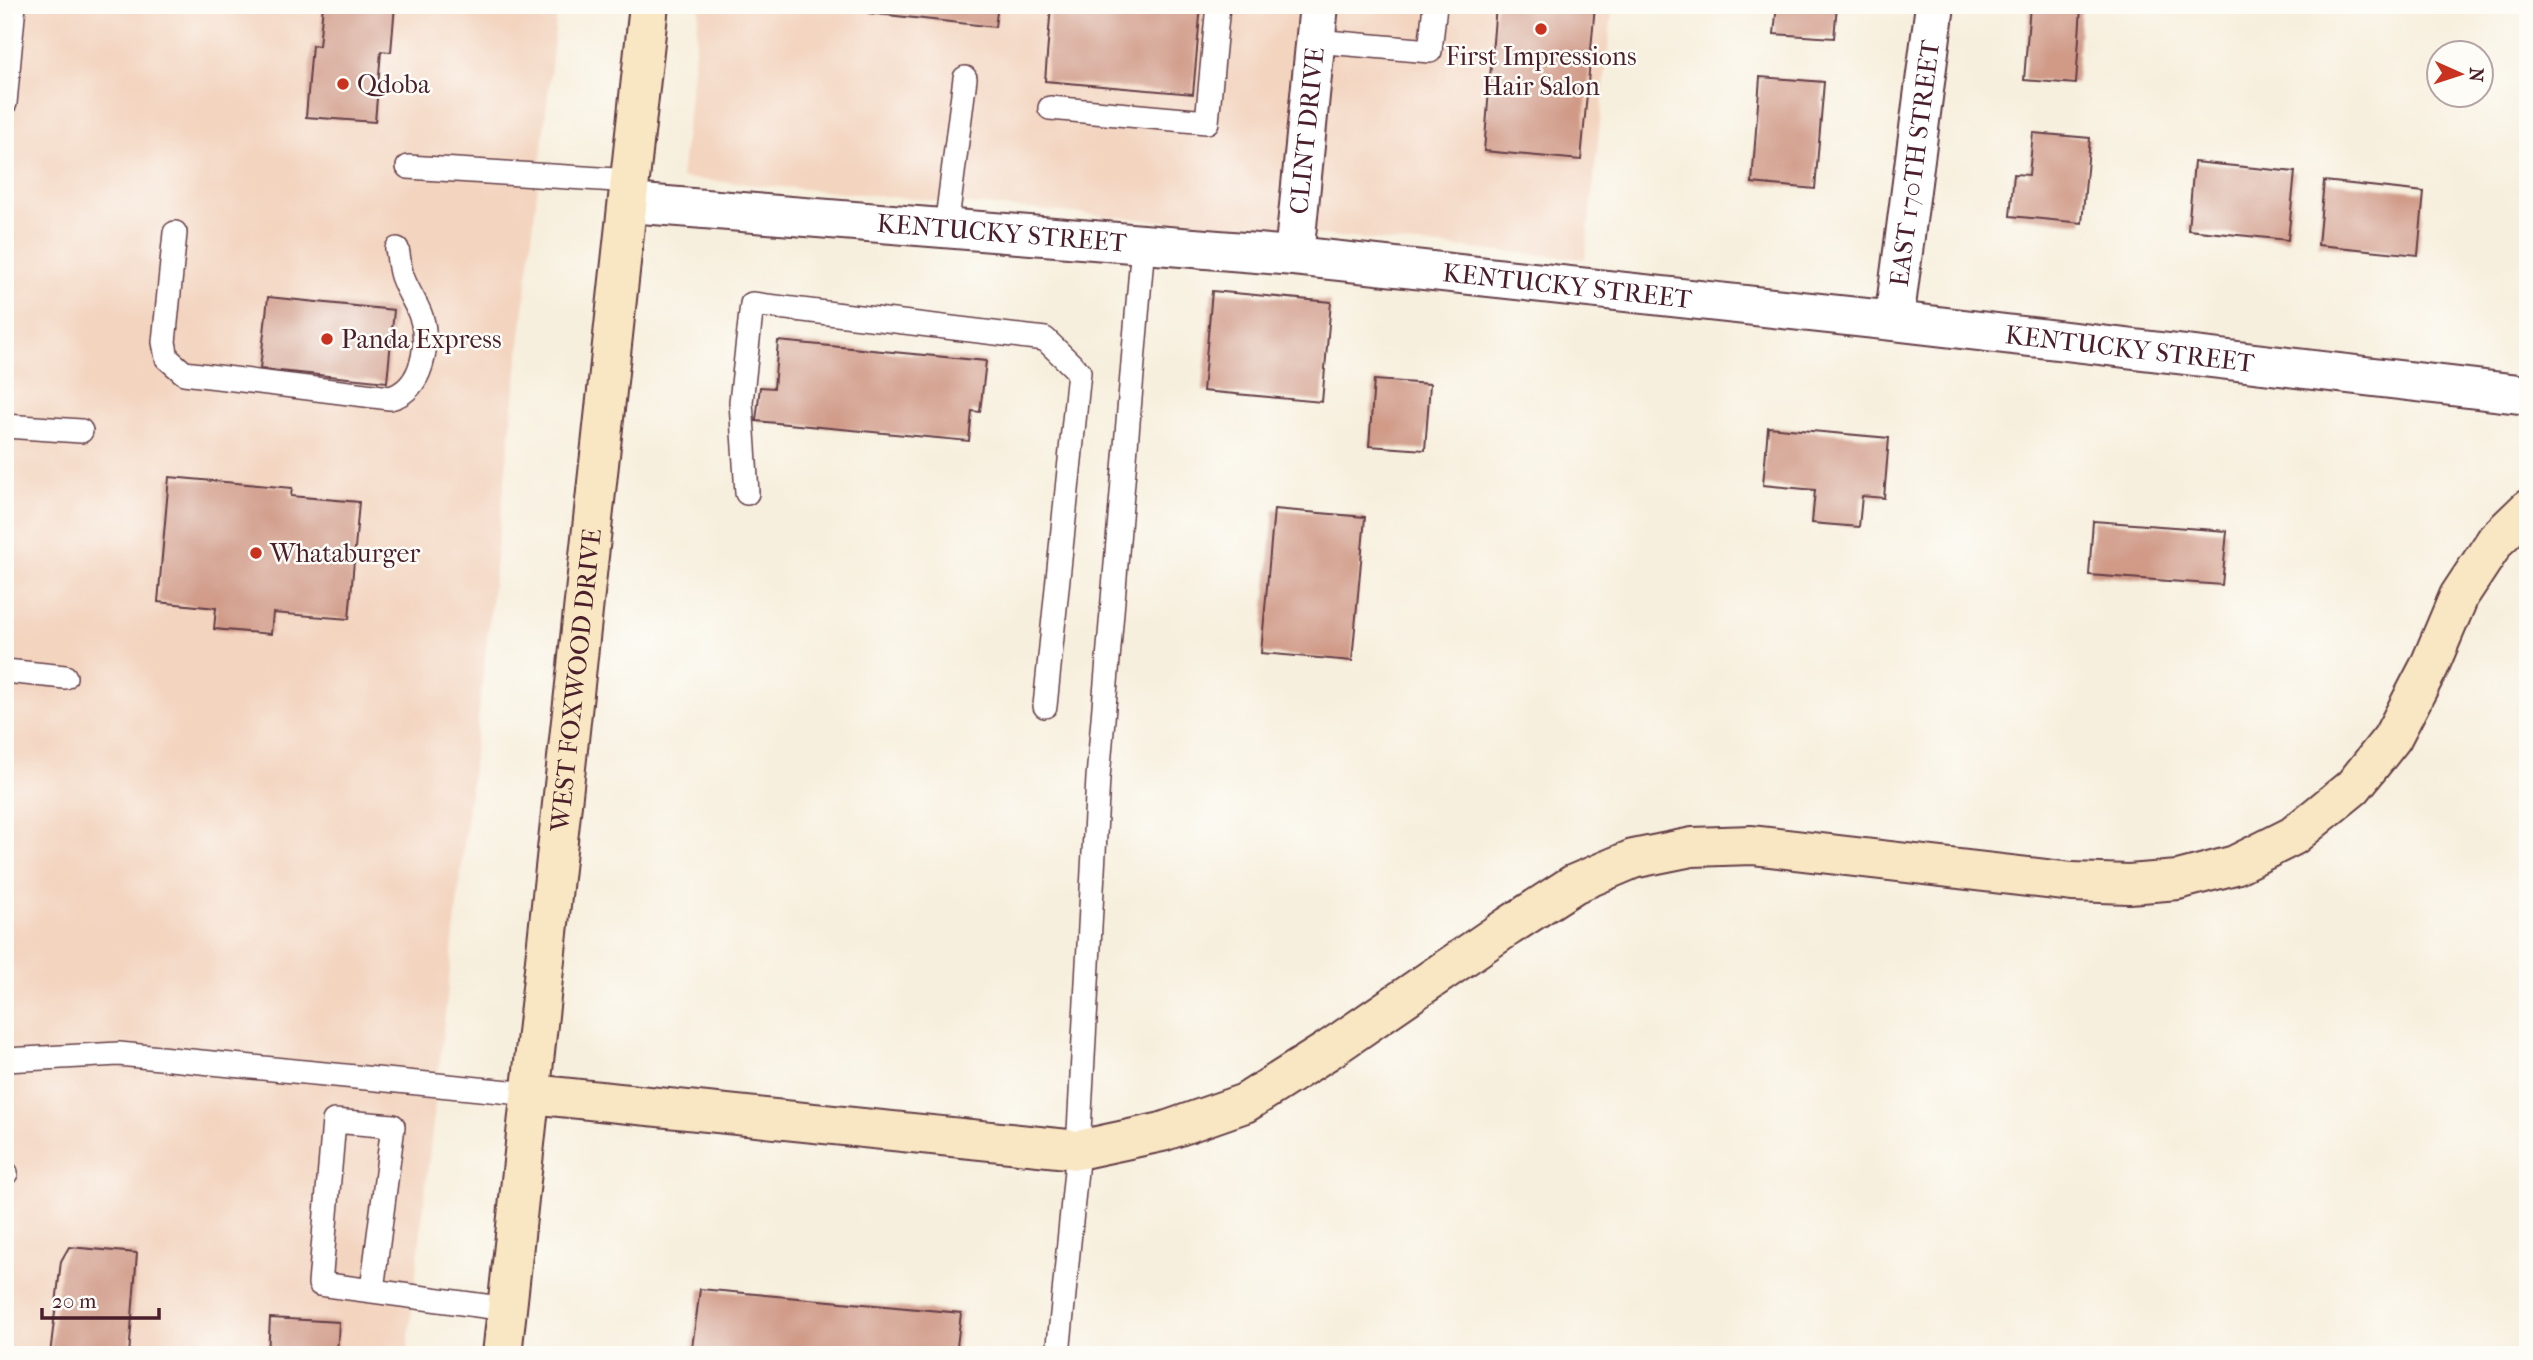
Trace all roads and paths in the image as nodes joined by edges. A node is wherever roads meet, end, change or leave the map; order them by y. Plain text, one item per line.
1 (14, 5) edge
2 (649, 5) edge
3 (1218, 5) edge
4 (1435, 5) edge
5 (1936, 5) edge
6 (1317, 23) edge
7 (965, 78) dead end
8 (5, 103) edge
9 (1050, 108) dead end
10 (408, 167) dead end
11 (631, 192) junction
12 (946, 228) junction
13 (174, 233) dead end
14 (1143, 244) junction
15 (397, 249) dead end
16 (1294, 256) junction
17 (1894, 321) junction
18 (2520, 399) edge
19 (5, 426) edge
20 (81, 430) dead end
21 (747, 493) dead end
22 (2528, 509) edge
23 (5, 671) edge
24 (65, 677) dead end
25 (1045, 706) dead end
26 (5, 1060) edge
27 (531, 1094) junction
28 (1078, 1150) junction
29 (372, 1290) junction
30 (507, 1309) junction
31 (502, 1355) edge
32 (1058, 1355) edge

1 - 8 lane
2 - 11 street, WEST FOXWOOD DRIVE
3 - 9 lane
4 - 6 lane
5 - 17 street, EAST 170TH STREET
6 - 16 street, CLINT DRIVE
7 - 12 lane
10 - 11 lane
11 - 12 street, KENTUCKY STREET
11 - 27 street, WEST FOXWOOD DRIVE
12 - 14 street, KENTUCKY STREET
13 - 15 lane
14 - 16 street, KENTUCKY STREET
14 - 28 lane
16 - 17 street, KENTUCKY STREET
17 - 18 street, KENTUCKY STREET
19 - 20 lane
21 - 25 lane
22 - 28 street
23 - 24 lane
26 - 27 lane
27 - 28 street
27 - 30 street, WEST FOXWOOD DRIVE
28 - 32 lane
29 - 29 lane
29 - 30 lane
30 - 31 street, WEST FOXWOOD DRIVE

